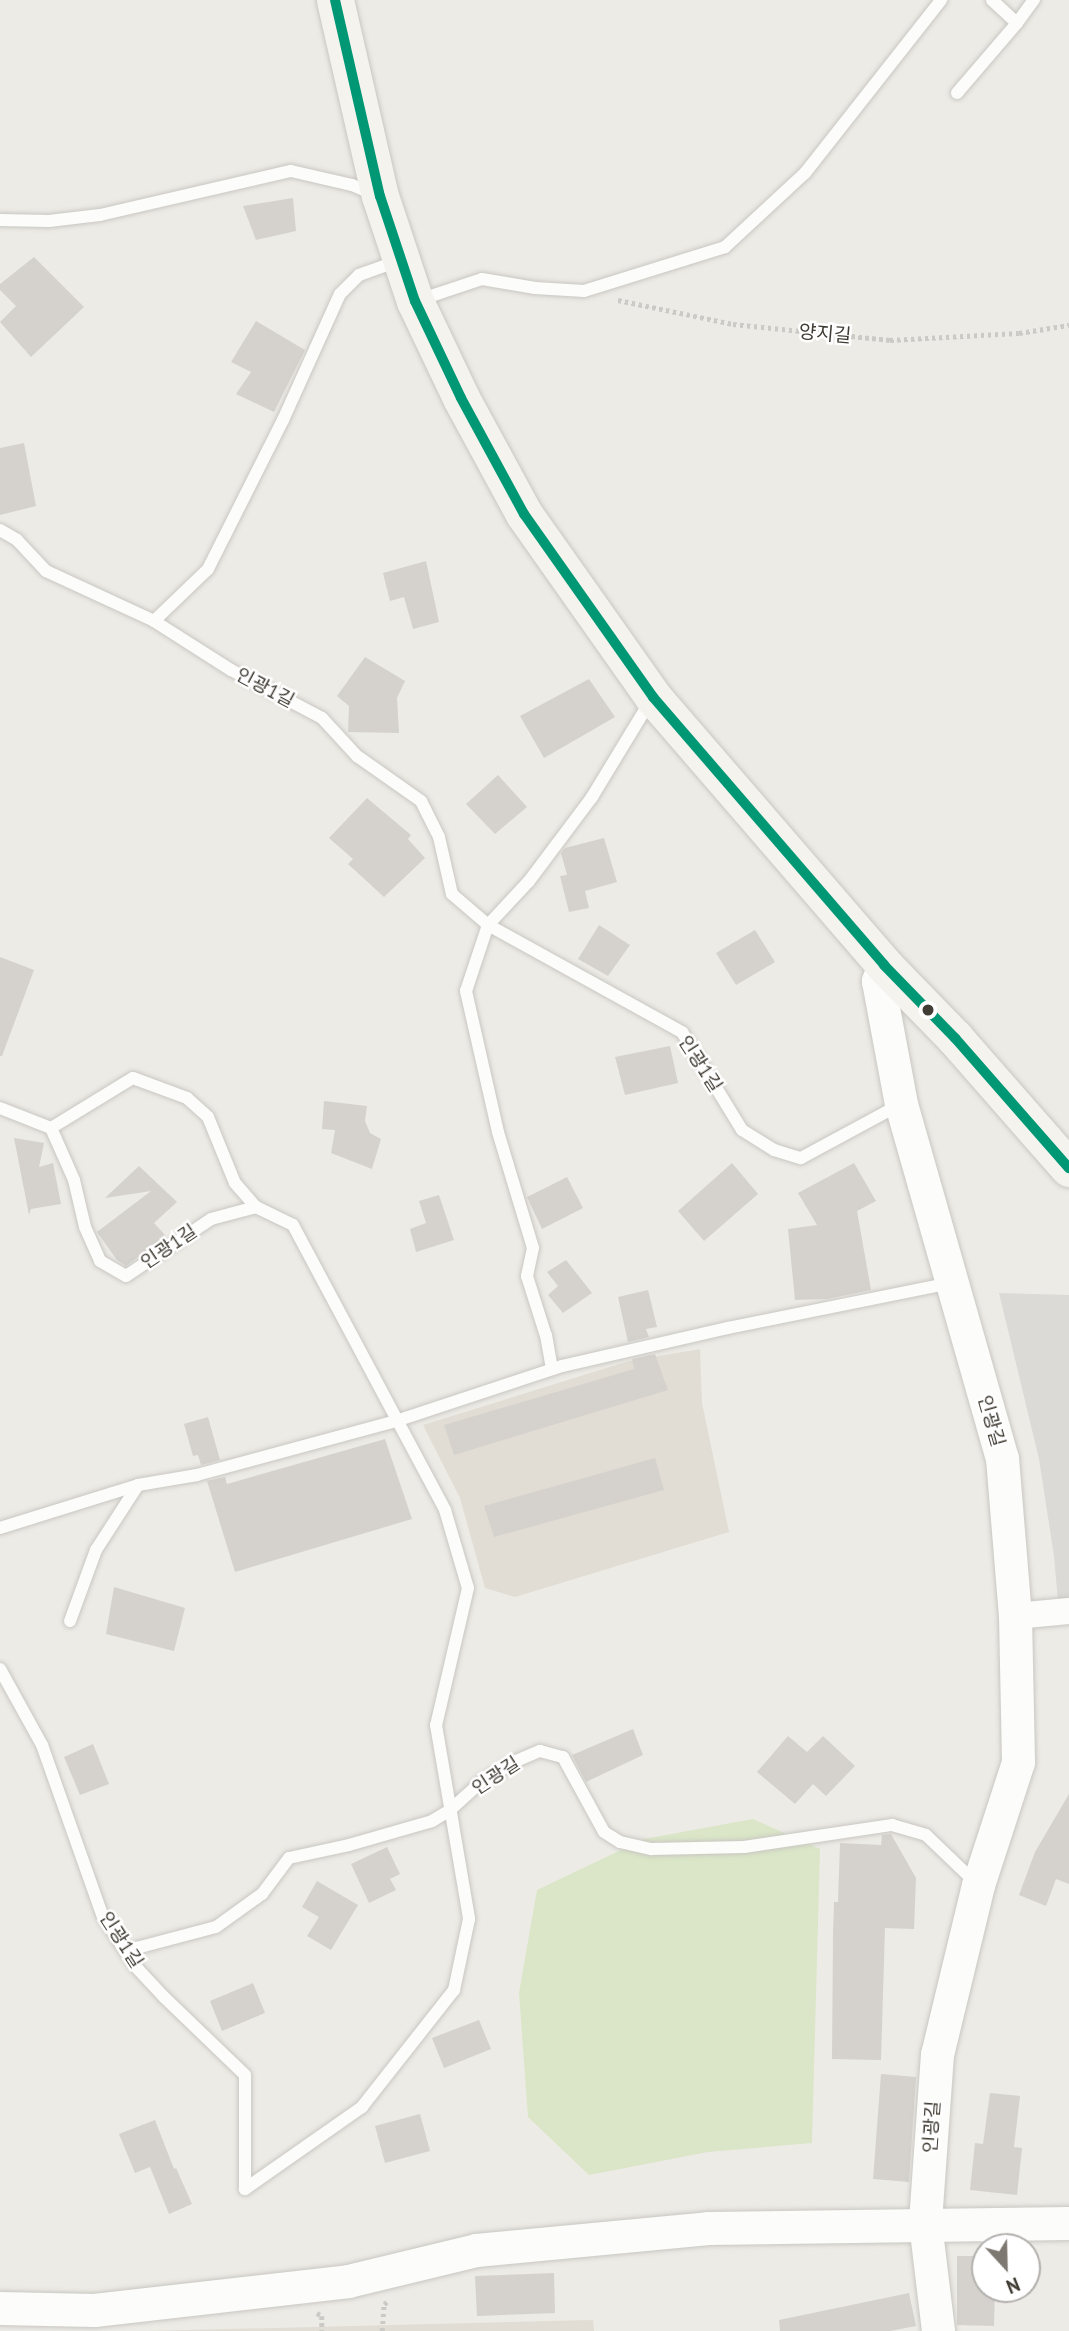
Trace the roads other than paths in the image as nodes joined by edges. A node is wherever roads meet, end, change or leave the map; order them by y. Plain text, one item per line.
1 (335, 0) edge
2 (941, 0) edge
3 (992, 0) edge
4 (1034, 0) edge
5 (1017, 23) junction
6 (957, 93) dead end
7 (380, 196) junction
8 (0, 220) edge
9 (402, 260) junction
10 (415, 301) junction
11 (0, 530) edge
12 (154, 621) junction
13 (653, 697) junction
14 (488, 925) junction
15 (884, 965) junction
16 (901, 1104) junction
17 (0, 1108) edge
18 (51, 1128) junction
19 (1069, 1168) edge
20 (256, 1207) junction
21 (951, 1283) junction
22 (552, 1369) junction
23 (396, 1421) junction
24 (138, 1485) junction
25 (0, 1528) edge
26 (1069, 1611) edge
27 (1015, 1616) junction
28 (70, 1621) dead end
29 (0, 1670) edge
30 (450, 1810) junction
31 (978, 1885) junction
32 (125, 1951) junction
33 (245, 2189) joint
34 (1069, 2222) edge
35 (925, 2223) junction
36 (0, 2308) edge
37 (939, 2331) edge

1 - 7 main road
2 - 10 lane
3 - 5 lane
4 - 5 lane
5 - 6 lane
7 - 8 lane
7 - 9 main road
9 - 10 main road
9 - 12 lane
10 - 13 main road
11 - 12 lane, 인광1길
12 - 14 lane, 인광1길
13 - 14 lane
13 - 15 main road
14 - 16 lane, 인광1길
14 - 22 lane
15 - 16 street, 인광길
15 - 19 main road
16 - 21 street, 인광길
17 - 18 lane
18 - 20 lane
18 - 20 lane, 인광1길
20 - 23 lane
21 - 22 lane
21 - 27 street, 인광길
22 - 23 lane
23 - 24 lane
23 - 30 lane, 인광길
24 - 25 lane
24 - 28 lane
26 - 27 street
27 - 31 street, 인광길
29 - 32 lane, 인광1길
30 - 31 lane, 인광길
30 - 32 lane, 인광길
30 - 33 lane, 인광길
31 - 35 street, 인광길
32 - 33 lane, 인광1길
34 - 35 street
35 - 36 street
35 - 37 street, 인광길

